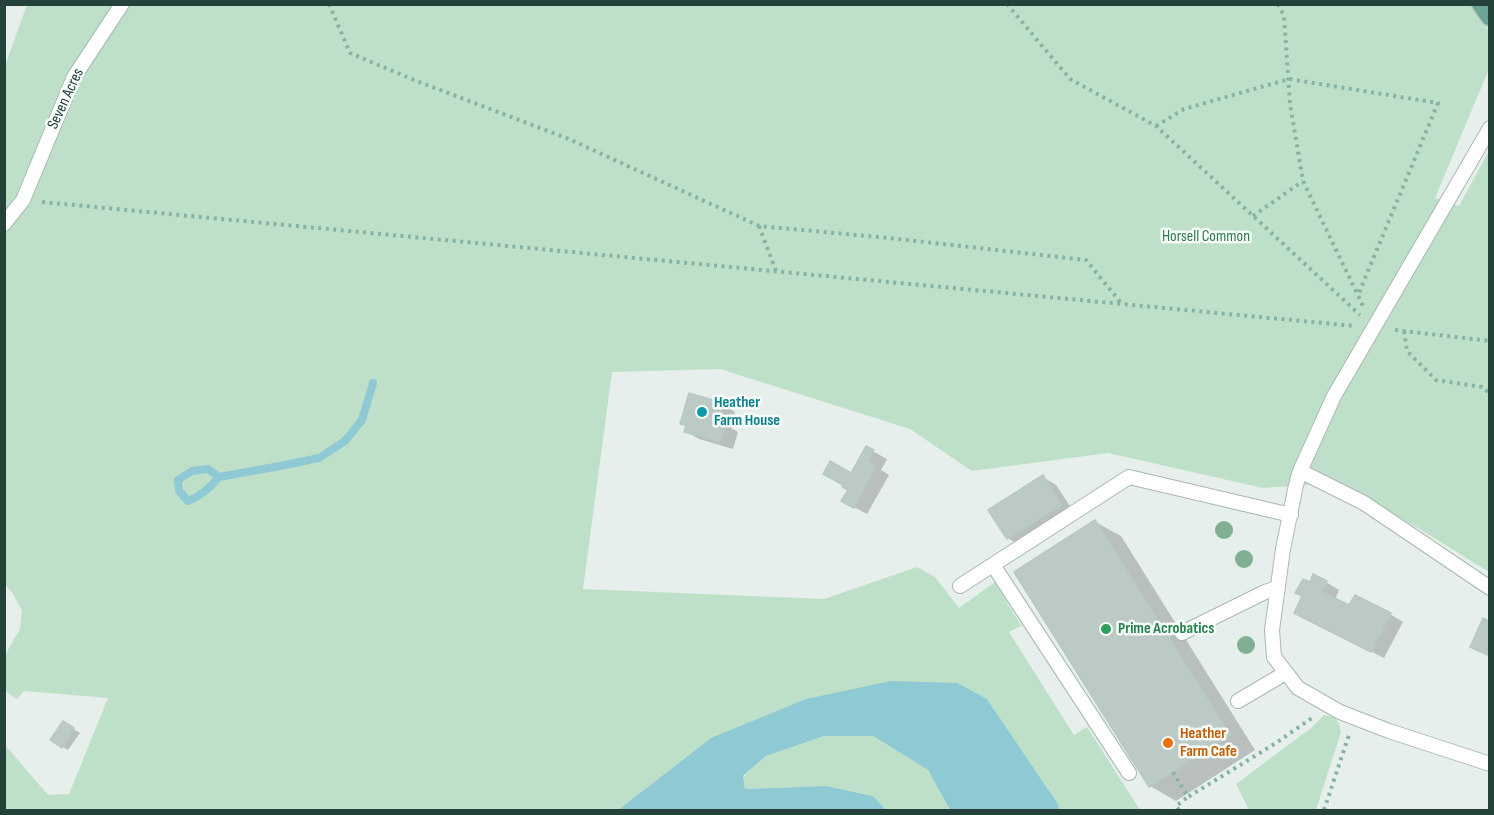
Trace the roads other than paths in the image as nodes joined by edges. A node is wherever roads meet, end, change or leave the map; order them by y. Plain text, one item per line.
1 (122, 4) edge
2 (1481, 4) edge
3 (1490, 16) edge
4 (1490, 128) edge
5 (4, 224) edge
6 (1300, 471) junction
7 (1291, 515) junction
8 (993, 565) junction
9 (960, 586) dead end
10 (1277, 588) junction
11 (1490, 588) edge
12 (1182, 633) dead end
13 (1286, 672) junction
14 (1238, 701) dead end
15 (1490, 764) edge
16 (1129, 773) dead end

1 - 5 lane, Seven Acres
2 - 3 main road
4 - 6 lane
6 - 7 lane
6 - 11 lane
7 - 8 lane
7 - 10 lane
8 - 9 lane
8 - 16 lane
10 - 12 lane
10 - 13 lane
13 - 14 lane
13 - 15 lane

